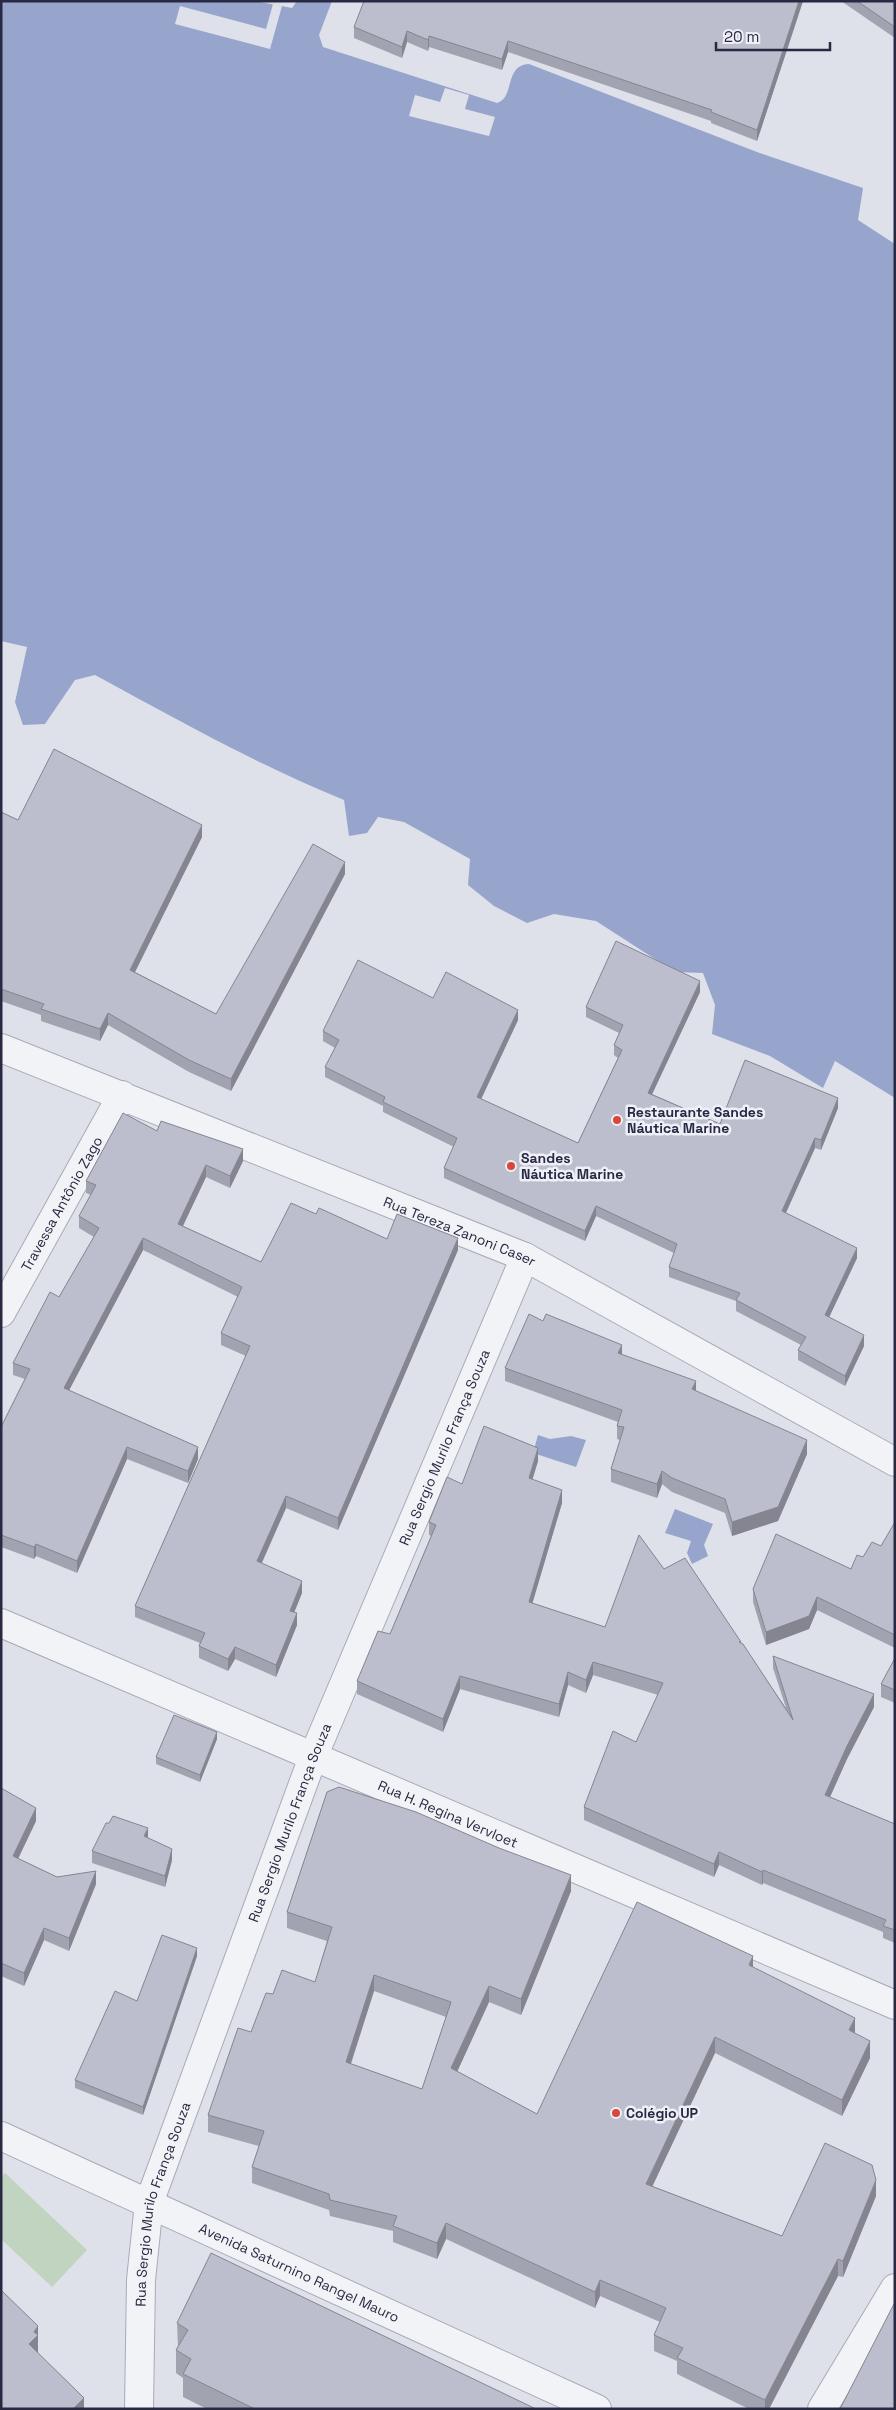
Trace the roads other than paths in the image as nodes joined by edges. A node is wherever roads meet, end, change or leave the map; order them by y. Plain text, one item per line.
1 (1, 1048) edge
2 (122, 1095) junction
3 (525, 1257) junction
4 (1, 1313) edge
5 (895, 1462) edge
6 (1, 1623) edge
7 (313, 1758) junction
8 (895, 2005) edge
9 (1, 2136) edge
10 (150, 2203) junction
11 (895, 2288) edge
12 (139, 2409) edge
13 (598, 2409) edge
14 (822, 2409) edge

1 - 2 street, Rua Tereza Zanoni Caser
2 - 3 street, Rua Tereza Zanoni Caser
2 - 4 street, Travessa Antônio Zago
3 - 5 street, Rua Tereza Zanoni Caser
3 - 7 street, Rua Sergio Murilo França Souza
6 - 7 street, Rua H. Regina Vervloet
7 - 8 street, Rua H. Regina Vervloet
7 - 10 street, Rua Sergio Murilo França Souza
9 - 10 street, Avenida Saturnino Rangel Mauro
10 - 12 street, Rua Sergio Murilo França Souza
10 - 13 street, Avenida Saturnino Rangel Mauro
11 - 14 street

